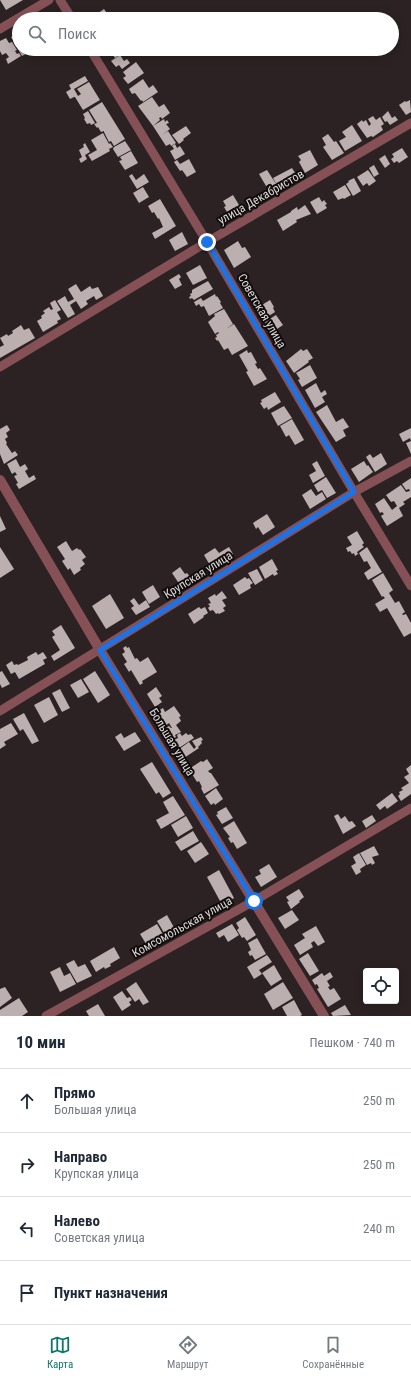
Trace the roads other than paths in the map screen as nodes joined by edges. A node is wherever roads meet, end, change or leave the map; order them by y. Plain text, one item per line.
1 (49, 0) edge
2 (60, 0) edge
3 (29, 12) edge
4 (68, 12) edge
5 (12, 22) edge
6 (0, 29) edge
7 (94, 56) edge
8 (411, 123) edge
9 (207, 242) junction
10 (0, 367) edge
11 (411, 460) edge
12 (0, 480) edge
13 (354, 492) junction
14 (411, 586) edge
15 (100, 650) junction
16 (0, 711) edge
17 (411, 808) edge
18 (254, 901) junction
19 (46, 1016) edge
20 (324, 1016) edge

1 - 3 street
2 - 4 street
5 - 6 street
7 - 9 street, Советская улица
8 - 9 street, улица Декабристов
9 - 10 street, улица Декабристов
9 - 13 street, Советская улица
11 - 13 street, Крупская улица
12 - 15 street, Большая улица
13 - 14 street, Советская улица
13 - 15 street, Крупская улица
15 - 16 street, Крупская улица
15 - 18 street, Большая улица
17 - 18 street, Комсомольская улица
18 - 19 street, Комсомольская улица
18 - 20 street, Большая улица

